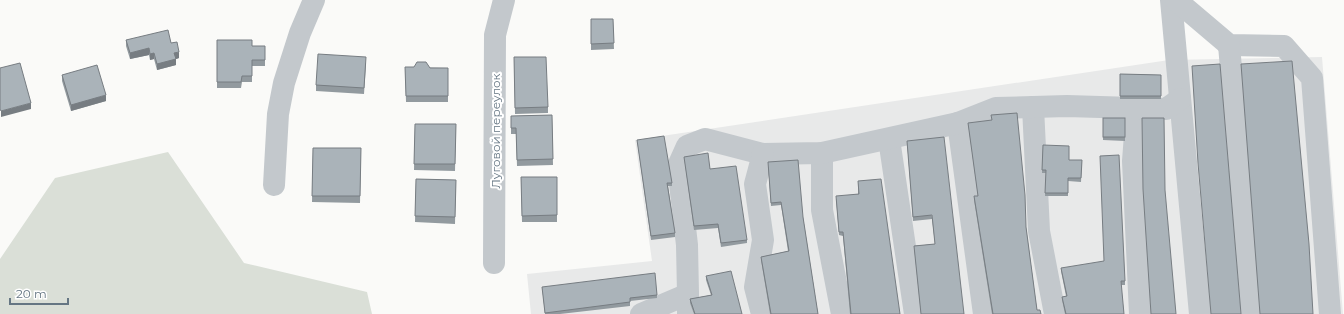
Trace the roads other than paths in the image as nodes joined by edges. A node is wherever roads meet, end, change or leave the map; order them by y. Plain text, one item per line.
1 (314, 0) edge
2 (504, 0) edge
3 (1172, 0) edge
4 (1176, 0) edge
5 (1229, 45) junction
6 (1180, 98) junction
7 (1033, 107) junction
8 (1137, 108) junction
9 (958, 123) junction
10 (889, 139) junction
11 (822, 153) junction
12 (763, 154) junction
13 (274, 185) dead end
14 (494, 263) dead end
15 (688, 304) edge
16 (641, 314) edge
17 (762, 314) edge
18 (842, 314) edge
19 (915, 314) edge
20 (984, 314) edge
21 (1055, 314) edge
22 (1140, 314) edge
23 (1200, 314) edge
24 (1252, 314) edge
25 (1330, 314) edge

1 - 13 street
2 - 14 street, Луговой переулок
3 - 6 street
4 - 5 street
5 - 24 street
5 - 25 street
6 - 8 street
6 - 23 street
7 - 8 street
7 - 9 street
7 - 21 street
8 - 22 street
9 - 10 street
9 - 20 street
10 - 11 street
10 - 19 street
11 - 12 street
11 - 18 street
12 - 15 street
12 - 17 street
15 - 16 street

